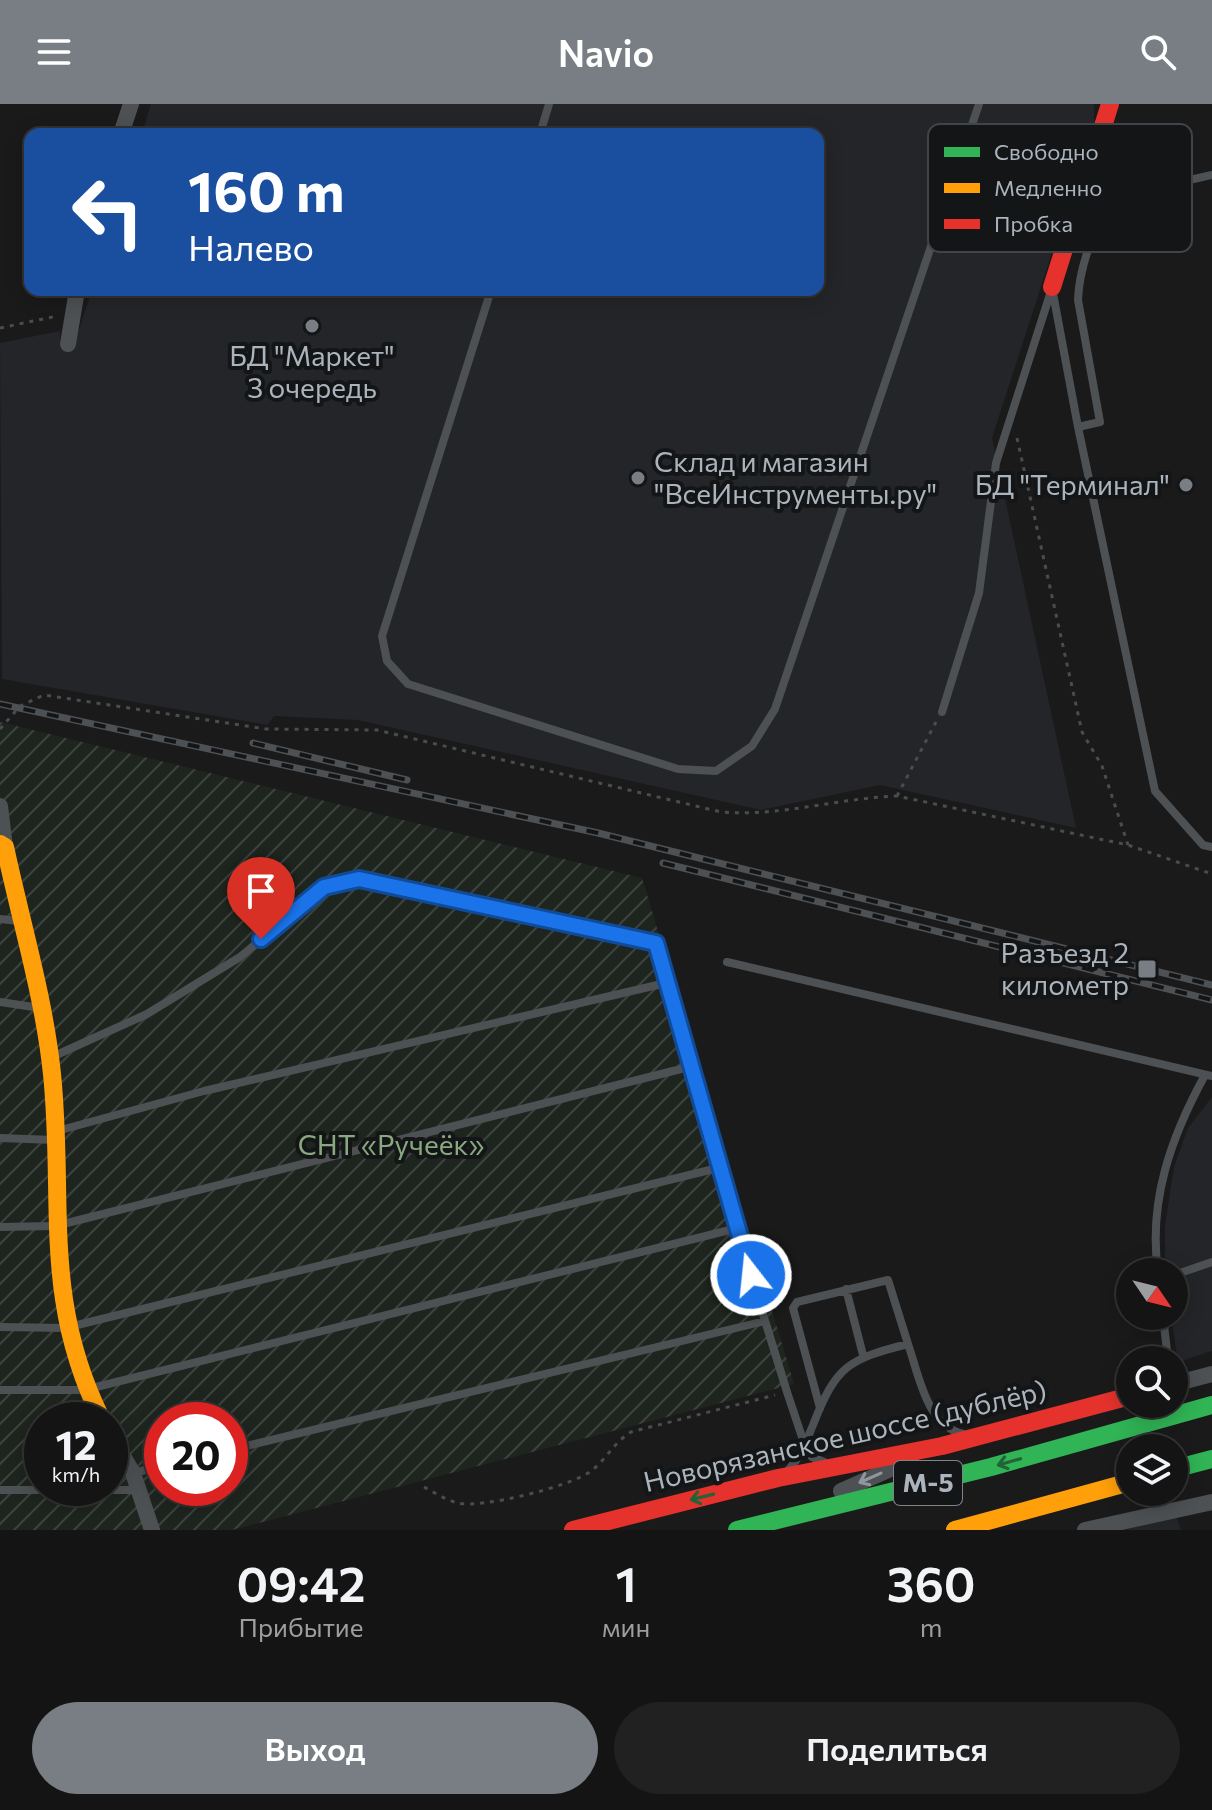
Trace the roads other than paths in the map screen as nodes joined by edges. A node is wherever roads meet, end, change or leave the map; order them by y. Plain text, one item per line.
1 (131, 104) edge
2 (549, 104) edge
3 (979, 104) edge
4 (1110, 104) edge
5 (972, 124) edge
6 (1104, 124) edge
7 (123, 128) edge
8 (542, 128) edge
9 (1212, 175) edge
10 (1192, 179) edge
11 (929, 252) edge
12 (1063, 252) edge
13 (1089, 252) edge
14 (1052, 287) junction
15 (76, 296) edge
16 (489, 296) edge
17 (68, 344) dead end
18 (1078, 427) junction
19 (942, 712) road end
20 (0, 806) edge
21 (2, 845) edge
22 (1212, 847) edge
23 (0, 919) edge
24 (20, 922) junction
25 (727, 962) dead end
26 (666, 983) junction
27 (0, 1002) edge
28 (41, 1008) junction
29 (49, 1058) junction
30 (689, 1067) junction
31 (1209, 1076) edge
32 (55, 1135) junction
33 (0, 1138) edge
34 (718, 1168) junction
35 (55, 1226) junction
36 (0, 1227) edge
37 (738, 1228) junction
38 (1156, 1258) edge
39 (1212, 1262) edge
40 (1188, 1270) edge
41 (846, 1289) junction
42 (765, 1321) junction
43 (0, 1327) edge
44 (65, 1328) junction
45 (908, 1344) junction
46 (863, 1355) junction
47 (1212, 1374) edge
48 (1188, 1380) edge
49 (0, 1390) edge
50 (84, 1390) junction
51 (1116, 1400) edge
52 (91, 1402) edge
53 (1212, 1405) edge
54 (820, 1408) junction
55 (979, 1437) junction
56 (248, 1446) edge
57 (805, 1446) junction
58 (942, 1446) junction
59 (1212, 1459) edge
60 (128, 1465) edge
61 (846, 1465) junction
62 (1188, 1465) edge
63 (144, 1470) edge
64 (133, 1473) junction
65 (778, 1478) junction
66 (1116, 1486) edge
67 (0, 1490) edge
68 (138, 1490) junction
69 (1212, 1502) edge
70 (771, 1522) junction
71 (152, 1530) edge
72 (573, 1530) edge
73 (737, 1530) edge
74 (955, 1530) edge
75 (1085, 1530) edge

1 - 7 street
2 - 8 lane
3 - 5 lane
4 - 6 main road
9 - 10 lane
11 - 16 lane
12 - 14 main road
13 - 18 lane
14 - 18 lane
14 - 19 lane
15 - 17 street
18 - 22 lane
20 - 21 street
21 - 24 main road
23 - 24 lane
24 - 28 main road
25 - 31 lane
26 - 29 lane
26 - 30 lane
26 - 32 lane
27 - 28 lane
28 - 29 main road
29 - 32 main road
30 - 34 lane
30 - 35 lane
31 - 38 lane
32 - 33 lane
32 - 35 main road
34 - 37 lane
34 - 44 lane
35 - 36 lane
35 - 44 main road
37 - 42 lane
37 - 50 lane
39 - 40 lane
41 - 45 lane
41 - 46 lane
41 - 54 lane
42 - 56 lane
42 - 57 lane
43 - 44 lane
44 - 50 main road
45 - 46 lane
45 - 55 lane
46 - 54 lane
47 - 48 street
49 - 50 lane
50 - 52 main road
51 - 55 main road, Новорязанское шоссе (дублёр)
53 -> 70 main road, М-5
54 - 57 lane
55 - 58 main road, Новорязанское шоссе (дублёр)
57 - 61 lane
57 - 65 lane
58 - 61 main road, Новорязанское шоссе (дублёр)
58 -> 70 street
59 - 62 main road
60 - 64 street
61 - 65 main road, Новорязанское шоссе (дублёр)
63 - 64 lane
64 - 68 street
65 -> 72 main road, Новорязанское шоссе (дублёр)
66 - 74 main road, М-5
67 - 68 lane
68 - 71 street
69 - 75 street
70 - 73 main road, М-5

